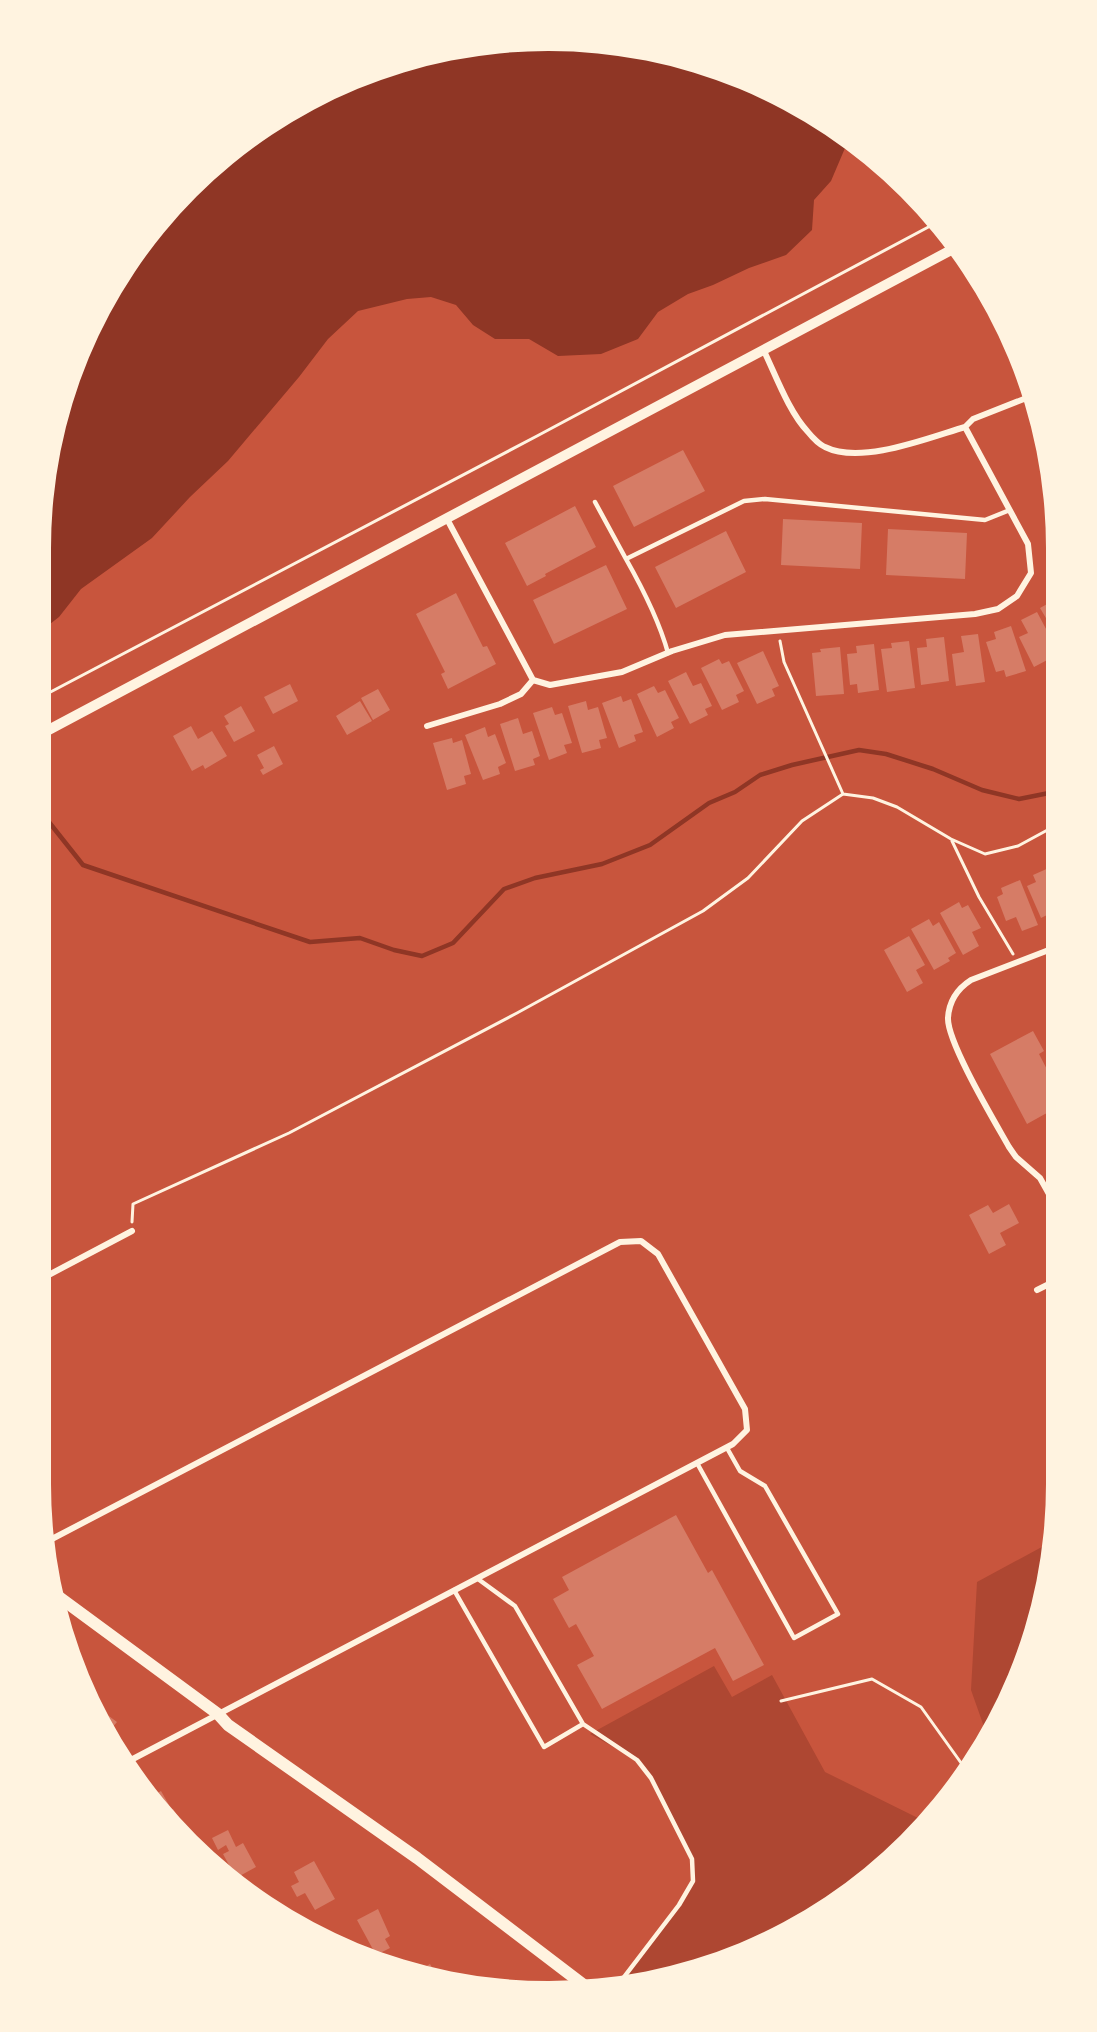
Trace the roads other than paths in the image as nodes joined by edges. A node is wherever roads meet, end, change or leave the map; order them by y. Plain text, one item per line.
1 (947, 252) edge
2 (764, 351) junction
3 (1023, 399) edge
4 (965, 428) junction
5 (595, 502) dead end
6 (1010, 510) junction
7 (447, 519) junction
8 (626, 559) junction
9 (668, 653) junction
10 (533, 680) junction
11 (427, 726) dead end
12 (51, 729) edge
13 (1046, 951) edge
14 (1046, 1189) edge
15 (132, 1231) road end
16 (51, 1275) edge
17 (1046, 1286) edge
18 (1037, 1290) dead end
19 (727, 1448) junction
20 (697, 1463) junction
21 (54, 1538) edge
22 (478, 1579) junction
23 (454, 1590) junction
24 (66, 1602) edge
25 (218, 1713) junction
26 (583, 1724) junction
27 (134, 1758) edge
28 (626, 1975) edge
29 (577, 1980) edge

1 - 2 street
2 - 4 street
2 - 7 street
3 - 4 street
4 - 6 street
5 - 8 lane
6 - 8 lane
6 - 9 street
7 - 10 street
7 - 12 street
8 - 9 lane
9 - 10 street
10 - 11 street
13 - 14 street
15 - 16 street
17 - 18 street
19 - 20 street
19 - 20 lane
19 - 21 street
20 - 22 street
22 - 23 street
22 - 26 lane
23 - 25 street
23 - 26 lane
24 - 25 main road
25 - 27 street
25 - 29 main road
26 - 28 lane

